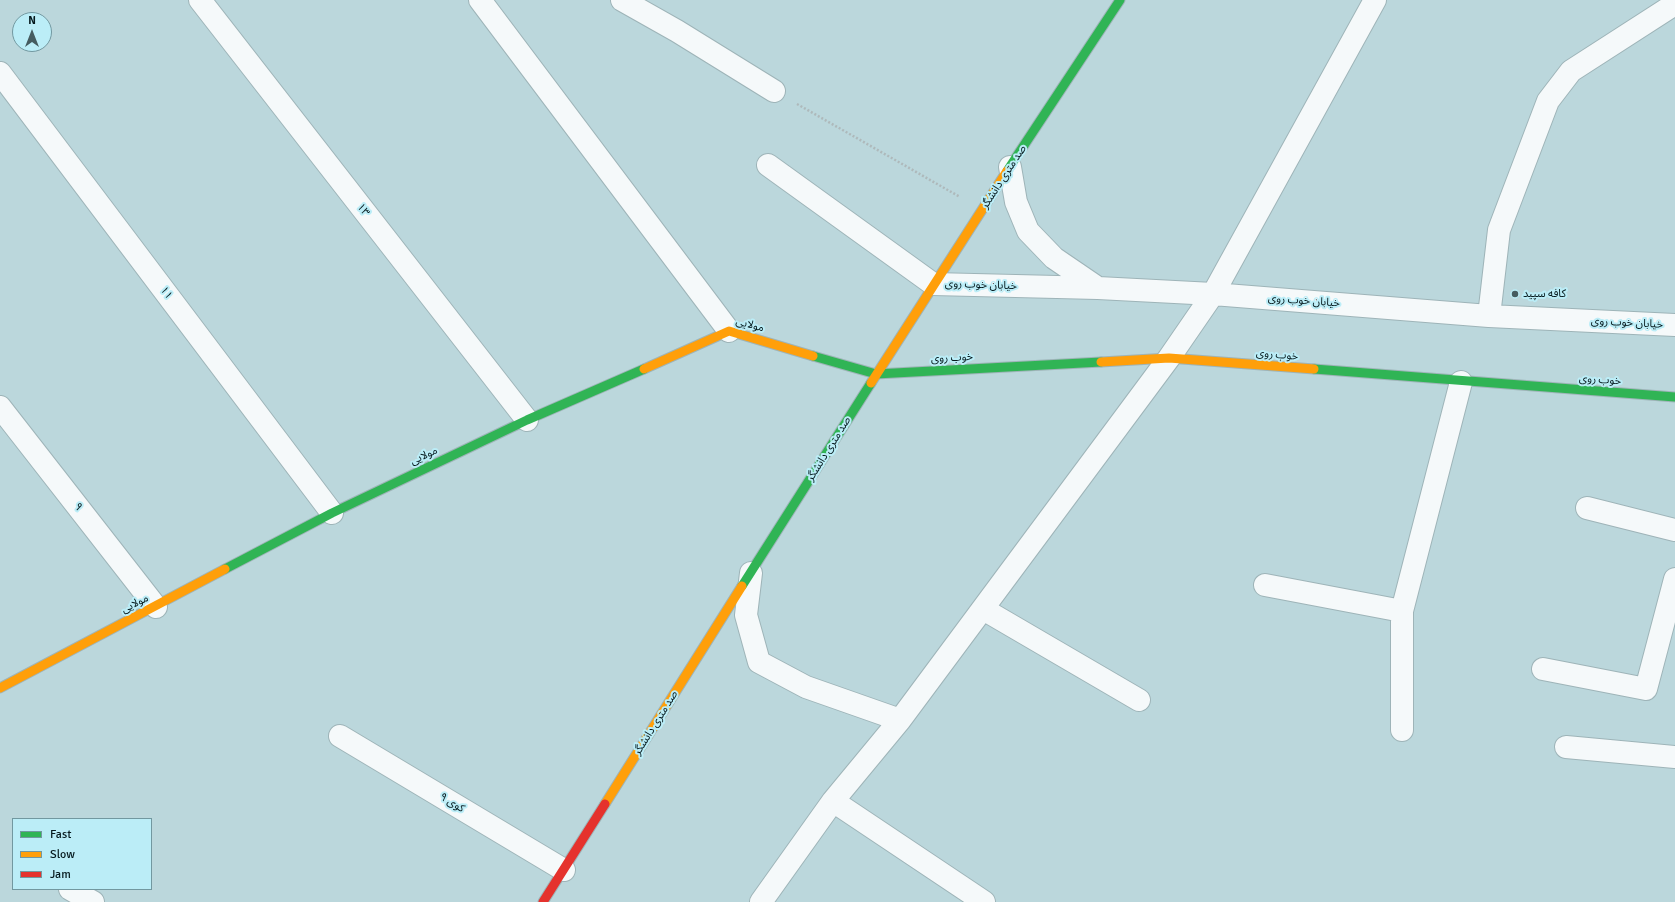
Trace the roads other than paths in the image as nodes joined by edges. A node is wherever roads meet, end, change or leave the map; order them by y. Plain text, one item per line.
1 (200, 0) edge
2 (480, 0) edge
3 (622, 0) edge
4 (1120, 0) edge
5 (1376, 0) edge
6 (1675, 4) edge
7 (0, 73) edge
8 (774, 91) road end
9 (768, 165) dead end
10 (1010, 167) junction
11 (933, 284) junction
12 (1098, 288) junction
13 (1213, 294) junction
14 (1489, 316) junction
15 (1675, 325) edge
16 (729, 331) junction
17 (1169, 358) junction
18 (876, 374) junction
19 (1461, 382) junction
20 (1675, 397) edge
21 (0, 407) edge
22 (527, 420) junction
23 (1587, 508) dead end
24 (332, 513) junction
25 (1675, 530) edge
26 (750, 573) junction
27 (1675, 580) edge
28 (1265, 585) dead end
29 (156, 607) junction
30 (983, 609) junction
31 (1402, 611) junction
32 (1542, 669) dead end
33 (0, 688) edge
34 (1139, 700) dead end
35 (900, 720) junction
36 (1402, 730) dead end
37 (340, 736) dead end
38 (1566, 747) dead end
39 (1675, 757) edge
40 (833, 801) junction
41 (564, 870) junction
42 (72, 890) edge
43 (93, 902) edge
44 (543, 902) edge
45 (760, 902) edge
46 (984, 902) edge

1 - 22 street, ۱۳
2 - 16 street
3 - 8 street
4 - 10 street, صد متری دانشگر
5 - 13 street
6 - 14 street
7 - 24 street, ۱۱
9 - 11 street
10 - 11 street, صد متری دانشگر
10 - 12 street
11 - 12 street, خیابان خوب روی
11 - 18 street, صد متری دانشگر
12 - 13 street, خیابان خوب روی
13 - 14 street, خیابان خوب روی
13 - 17 street
14 - 15 street, خیابان خوب روی
16 - 18 street, مولایی
16 - 22 street, مولایی
17 - 18 street, خوب روی
17 - 19 street, خوب روی
17 - 30 street
18 - 26 street, صد متری دانشگر
19 - 20 street, خوب روی
19 - 31 street
21 - 29 street, ۹
22 - 24 street, مولایی
23 - 25 street
24 - 29 street, مولایی
26 - 35 street
26 - 41 street, صد متری دانشگر
27 - 32 street
28 - 31 street
29 - 33 street, مولایی
30 - 34 street
30 - 35 street
31 - 36 street
35 - 40 street
37 - 41 street, کوی ۹
38 - 39 street
40 - 45 street
40 - 46 street
41 - 44 street, صد متری دانشگر
42 - 43 street

